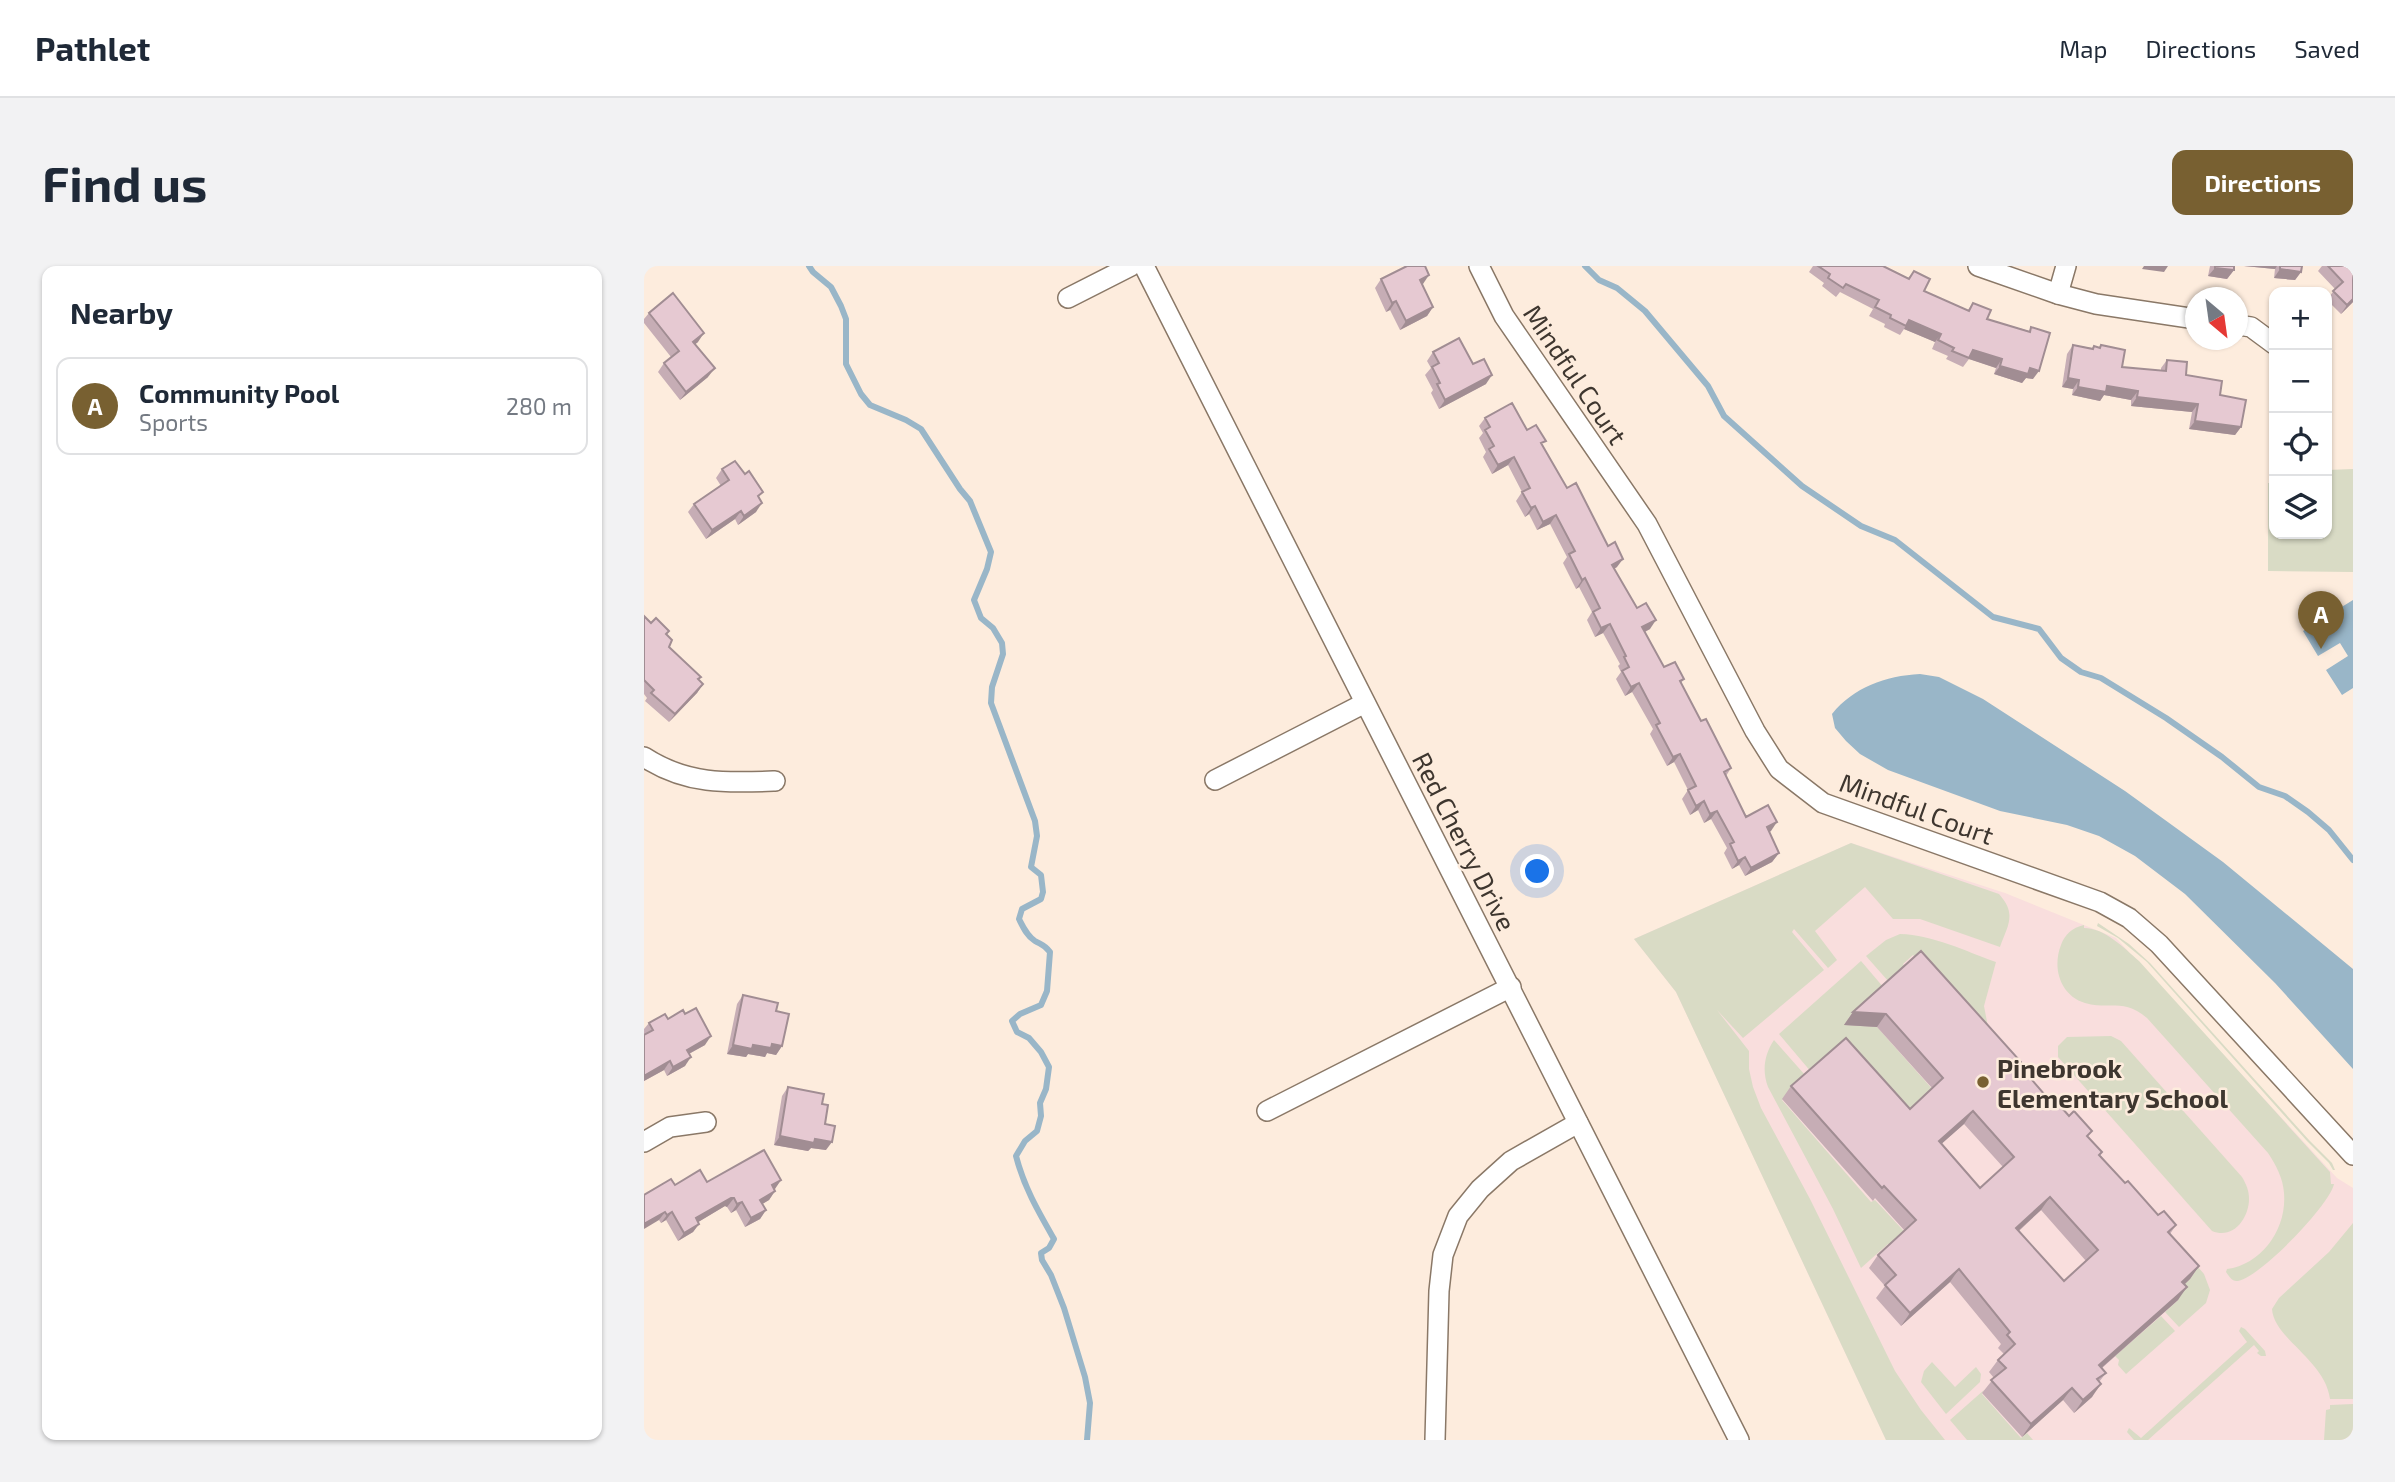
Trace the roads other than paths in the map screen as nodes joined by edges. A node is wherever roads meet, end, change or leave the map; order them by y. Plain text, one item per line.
1 (1132, 266) edge
2 (1144, 266) edge
3 (1479, 266) edge
4 (1978, 266) edge
5 (2066, 266) edge
6 (2058, 294) junction
7 (1068, 298) dead end
8 (2185, 317) edge
9 (2248, 327) edge
10 (2269, 340) edge
11 (1365, 703) junction
12 (644, 757) edge
13 (1215, 780) dead end
14 (775, 781) dead end
15 (1511, 987) junction
16 (1267, 1111) dead end
17 (706, 1122) dead end
18 (1578, 1123) junction
19 (644, 1142) edge
20 (2353, 1155) edge
21 (1435, 1440) edge
22 (1740, 1440) edge

1 - 7 street
2 - 11 street, Red Cherry Drive
3 - 20 street, Mindful Court
4 - 6 street
5 - 6 street
6 - 8 street
9 - 10 street
11 - 13 street
11 - 15 street, Red Cherry Drive
12 - 14 street
15 - 16 street
15 - 18 street, Red Cherry Drive
17 - 19 street
18 - 21 street
18 - 22 street, Red Cherry Drive

